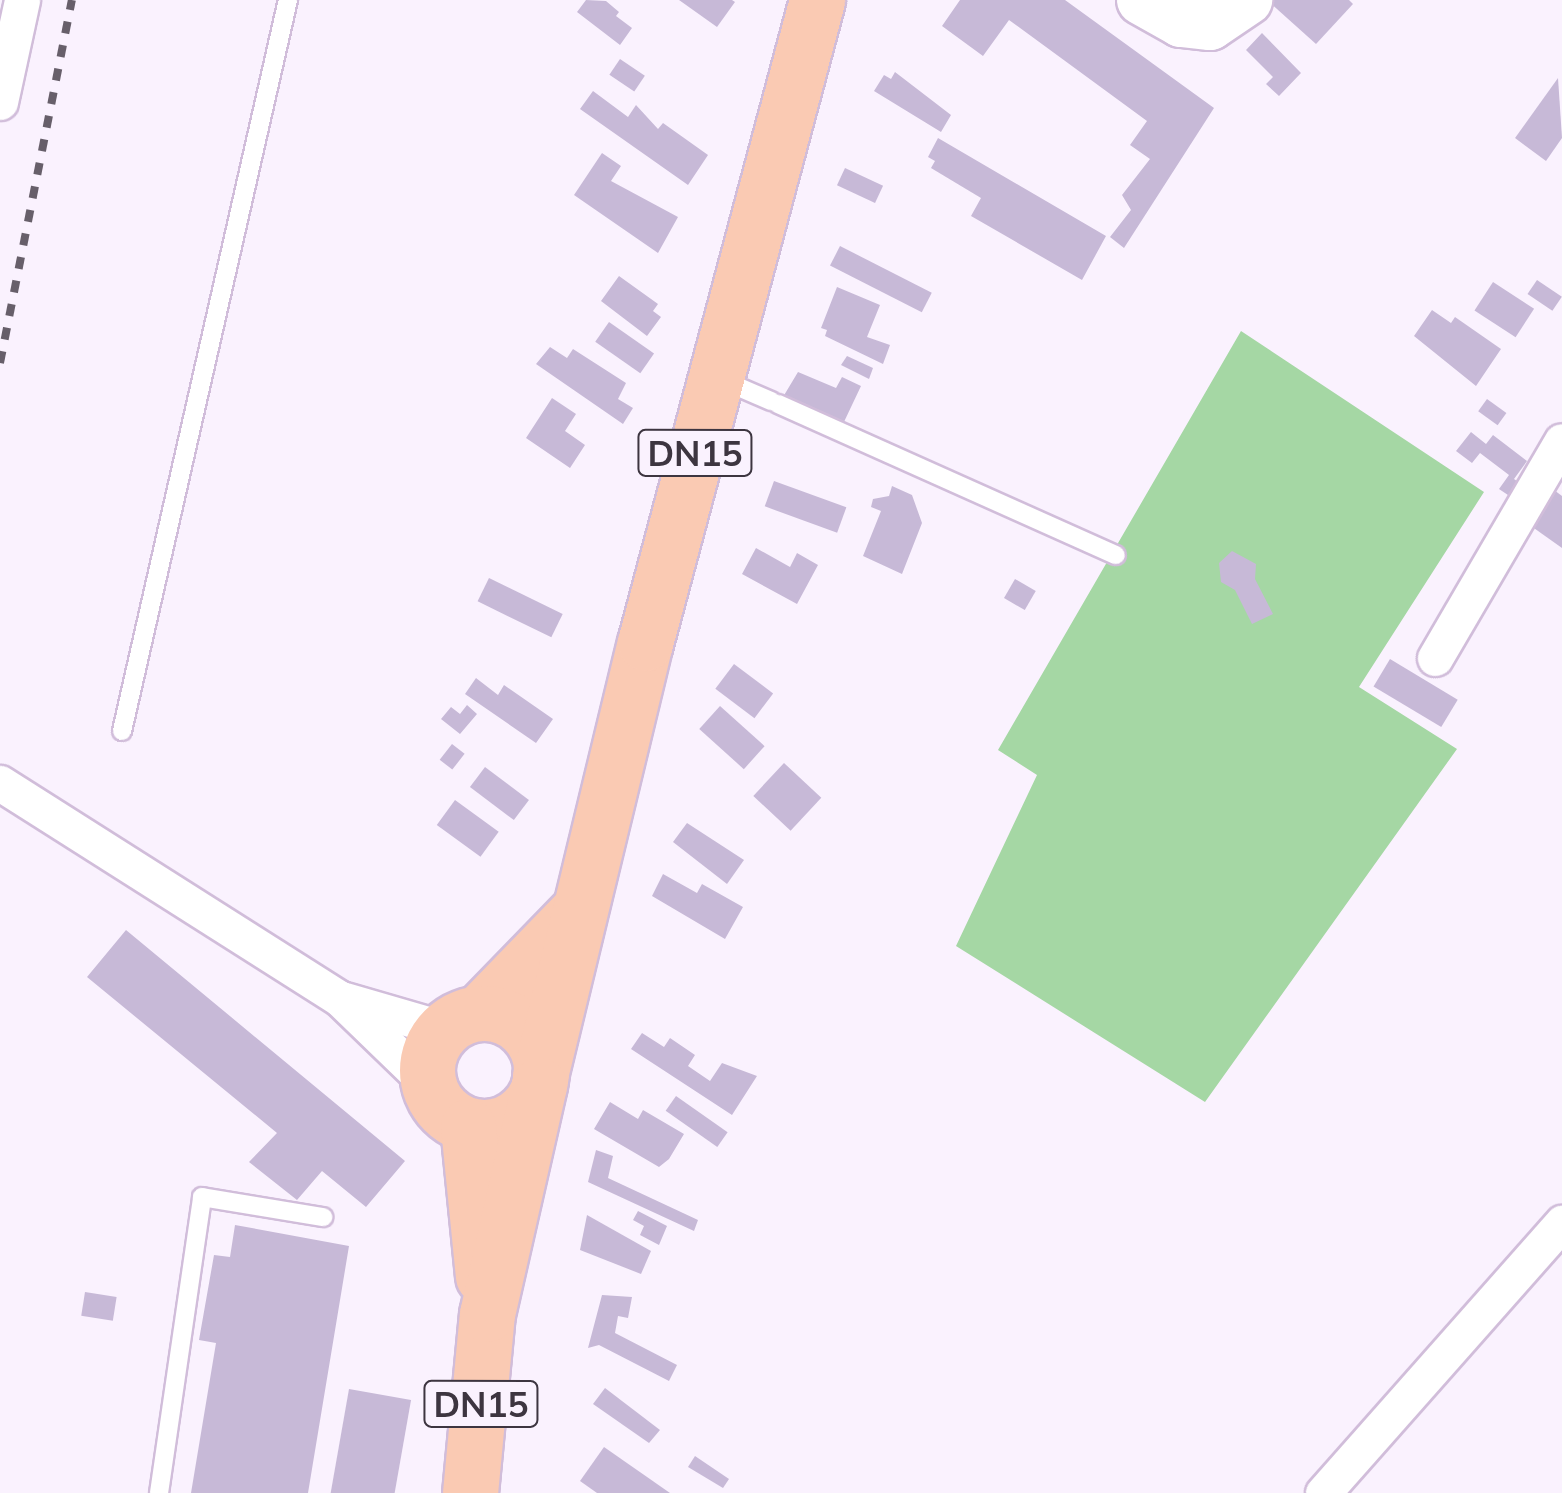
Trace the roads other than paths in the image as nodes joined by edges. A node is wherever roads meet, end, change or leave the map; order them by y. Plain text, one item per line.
1 (22, 0) edge
2 (288, 0) edge
3 (817, 0) edge
4 (1142, 0) edge
5 (1247, 0) edge
6 (0, 102) edge
7 (716, 377) junction
8 (1562, 441) edge
9 (1116, 555) dead end
10 (1435, 658) dead end
11 (122, 731) dead end
12 (0, 784) edge
13 (580, 909) junction
14 (339, 998) junction
15 (462, 1021) junction
16 (540, 1081) junction
17 (428, 1084) junction
18 (468, 1126) junction
19 (322, 1217) dead end
20 (1562, 1224) edge
21 (487, 1314) junction
22 (159, 1493) edge
23 (470, 1493) edge
24 (1323, 1493) edge

1 - 6 street
2 - 11 lane
3 - 7 main road, DN15
4 - 5 street
7 - 9 lane
7 - 13 main road, DN15
8 - 10 street
12 - 14 street
13 - 15 main road
13 - 16 main road, DN15
14 - 15 street
14 - 17 street
15 - 16 main road
15 - 17 main road
16 - 18 main road
16 - 21 main road, DN15
17 - 18 main road
18 - 21 main road
19 - 22 lane
20 - 24 street
21 - 23 main road, DN15

